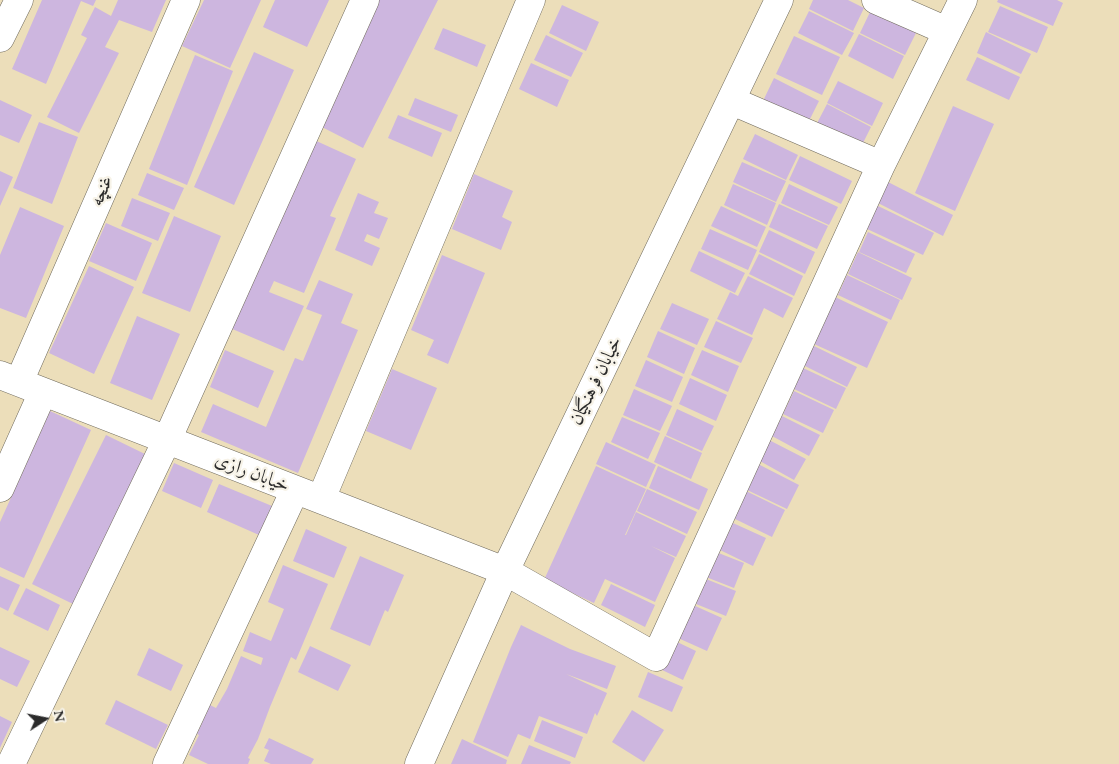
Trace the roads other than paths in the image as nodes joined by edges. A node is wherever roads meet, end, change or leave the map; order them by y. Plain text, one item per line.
1 (19, 0) edge
2 (186, 0) edge
3 (365, 0) edge
4 (779, 0) edge
5 (876, 0) edge
6 (963, 0) edge
7 (526, 2) edge
8 (947, 30) junction
9 (0, 38) edge
10 (732, 101) junction
11 (882, 165) junction
12 (21, 383) edge
13 (167, 440) junction
14 (0, 488) edge
15 (295, 490) junction
16 (321, 500) junction
17 (505, 571) junction
18 (11, 764) edge
19 (167, 764) edge
20 (419, 764) edge

1 - 9 street
2 - 12 street, غنچه
3 - 13 street
4 - 10 street, خیابان فرهنگیان
5 - 8 street
6 - 8 street
7 - 16 street
8 - 11 street
10 - 11 street
10 - 17 street, خیابان فرهنگیان
11 - 17 street, خیابان رازی
12 - 13 street, خیابان رازی
12 - 14 street, غنچه
13 - 15 street, خیابان رازی
13 - 18 street
15 - 16 street, خیابان رازی
15 - 19 street
16 - 17 street, خیابان رازی
17 - 20 street, خیابان فرهنگیان

